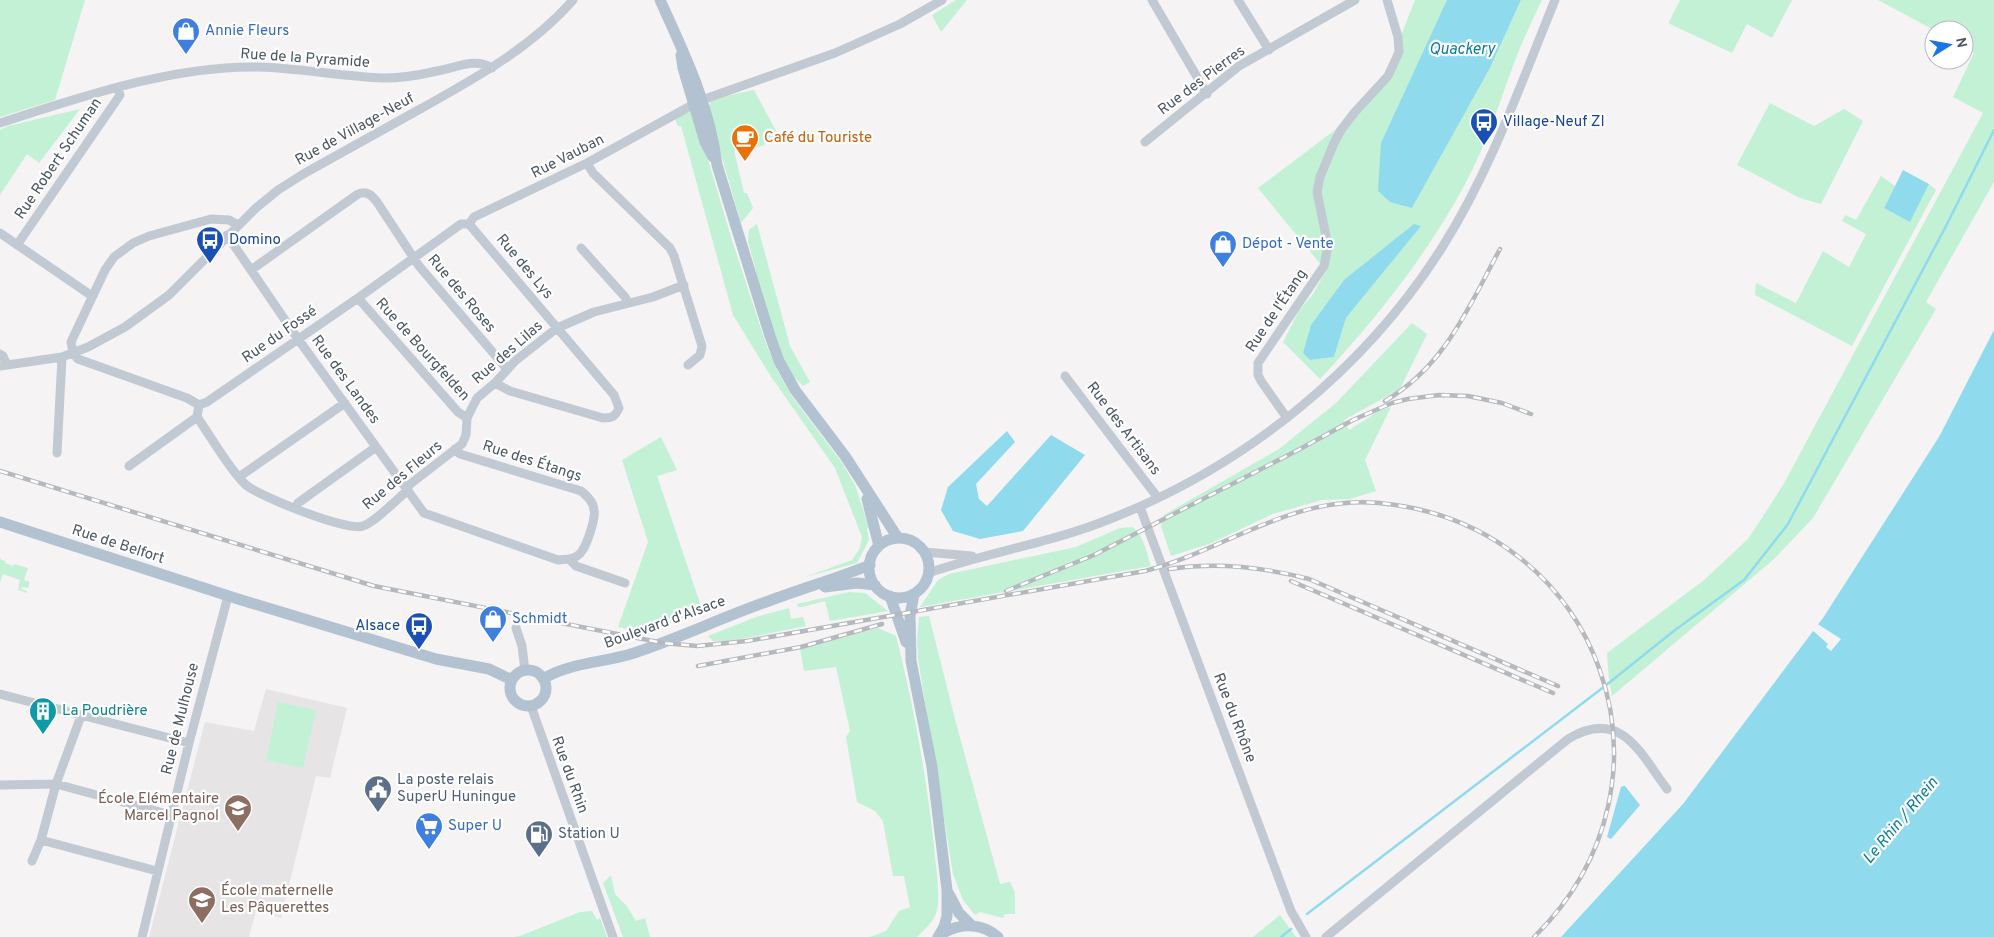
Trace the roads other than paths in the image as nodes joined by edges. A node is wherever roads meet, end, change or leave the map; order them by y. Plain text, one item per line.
1 (573, 0) edge
2 (660, 0) edge
3 (942, 0) edge
4 (1152, 0) edge
5 (1238, 0) edge
6 (1387, 0) edge
7 (1555, 0) edge
8 (1351, 1) edge
9 (1269, 50) junction
10 (492, 68) junction
11 (118, 88) junction
12 (1207, 94) junction
13 (698, 102) junction
14 (0, 123) edge
15 (1145, 142) dead end
16 (587, 163) junction
17 (469, 224) junction
18 (238, 225) junction
19 (453, 230) joint
20 (0, 234) edge
21 (227, 236) junction
22 (17, 245) junction
23 (581, 248) dead end
24 (414, 258) junction
25 (251, 270) junction
26 (684, 285) junction
27 (92, 296) junction
28 (358, 298) junction
29 (628, 303) junction
30 (557, 328) junction
31 (298, 339) junction
32 (73, 353) junction
33 (0, 354) edge
34 (62, 357) junction
35 (3, 365) edge
36 (688, 365) dead end
37 (507, 369) junction
38 (1065, 376) dead end
39 (495, 383) junction
40 (345, 403) junction
41 (199, 405) junction
42 (197, 417) junction
43 (467, 418) junction
44 (1287, 418) junction
45 (376, 447) junction
46 (455, 449) junction
47 (57, 453) dead end
48 (129, 466) dead end
49 (239, 477) junction
50 (864, 487) junction
51 (407, 491) junction
52 (1158, 498) junction
53 (1140, 507) junction
54 (295, 508) junction
55 (0, 522) edge
56 (898, 538) junction
57 (879, 546) junction
58 (924, 552) junction
59 (982, 556) junction
60 (569, 559) junction
61 (870, 564) junction
62 (928, 573) junction
63 (625, 583) dead end
64 (875, 585) junction
65 (796, 592) junction
66 (914, 594) junction
67 (228, 596) junction
68 (890, 596) junction
69 (516, 628) dead end
70 (911, 661) junction
71 (525, 671) junction
72 (543, 679) junction
73 (512, 680) junction
74 (0, 694) edge
75 (531, 706) junction
76 (81, 716) junction
77 (189, 743) junction
78 (56, 784) junction
79 (0, 785) edge
80 (1667, 790) dead end
81 (171, 815) junction
82 (41, 840) junction
83 (32, 861) dead end
84 (157, 870) junction
85 (947, 890) junction
86 (972, 926) junction
87 (939, 936) edge
88 (142, 937) edge
89 (613, 937) edge
90 (998, 937) edge
91 (1306, 937) edge
92 (1326, 937) edge

1 - 10 street, Rue de Village-Neuf
2 - 13 main road
3 - 13 street, Rue Vauban
4 - 12 street
5 - 9 street
6 - 44 street, Rue de l'Étang
7 - 44 street
8 - 9 street, Rue des Pierres
9 - 12 street, Rue des Pierres
10 - 11 street, Rue de la Pyramide
10 - 18 street, Rue de Village-Neuf
11 - 14 street, Rue de la Pyramide
11 - 22 street, Rue Robert Schuman
12 - 15 street, Rue des Pierres
13 - 16 street, Rue Vauban
13 - 50 main road
16 - 17 street, Rue Vauban
16 - 26 street
17 - 19 street, Rue Vauban
17 - 30 street, Rue des Lys
18 - 21 street, Rue de Village-Neuf
18 - 27 street
19 - 24 street, Rue du Fossé
20 - 22 street
21 - 25 street, Rue des Landes
21 - 32 street, Rue de Village-Neuf
22 - 27 street
23 - 29 street
24 - 25 street, Rue des Roses
24 - 28 street, Rue du Fossé
24 - 37 street, Rue des Roses
25 - 31 street, Rue des Landes
26 - 29 street, Rue des Lilas
26 - 36 street
27 - 32 street
28 - 31 street, Rue du Fossé
28 - 43 street, Rue de Bourgfelden
29 - 30 street, Rue des Lilas
30 - 37 street, Rue des Lilas
30 - 39 street, Rue des Lys
31 - 40 street, Rue des Landes
31 - 41 street, Rue du Fossé
32 - 34 street, Rue de Village-Neuf
32 - 41 street
33 - 35 street
34 - 35 street, Rue de Village-Neuf
34 - 47 street
37 - 39 street, Rue des Lilas
38 - 52 street, Rue des Artisans
39 - 43 street, Rue des Lilas
40 - 45 street, Rue des Landes
40 - 49 street
41 - 42 street
42 - 48 street
42 - 49 street, Rue des Fleurs
43 - 46 street, Rue des Fleurs
44 - 52 street
45 - 51 street, Rue des Landes
45 - 54 street
46 - 51 street, Rue des Fleurs
46 - 60 street, Rue des Étangs
49 - 54 street, Rue des Fleurs
50 - 56 main road
50 - 57 main road
51 - 54 street, Rue des Fleurs
51 - 60 street
52 - 53 street
53 - 59 street
53 - 91 street, Rue du Rhône
55 - 67 main road, Rue de Belfort
56 - 57 main road
56 - 58 main road
57 - 61 main road
58 - 59 street
58 - 62 main road
59 - 62 street
60 - 63 street
61 - 64 main road
61 - 65 main road, Boulevard d'Alsace
62 - 66 main road
64 - 65 main road, Boulevard d'Alsace
64 - 68 main road
65 - 72 main road, Boulevard d'Alsace
66 - 68 main road
66 - 70 main road
67 - 73 main road
67 - 77 street, Rue de Mulhouse
68 - 70 main road
69 - 71 street
70 - 85 main road
71 - 72 main road
71 - 73 main road
72 - 75 main road
73 - 75 main road
74 - 76 street
75 - 89 street, Rue du Rhin
76 - 77 street
76 - 78 street
77 - 81 street, Rue de Mulhouse
78 - 79 street
78 - 81 street
78 - 82 street
80 - 92 street
81 - 84 street, Rue de Mulhouse
82 - 83 street
82 - 84 street
84 - 88 street, Rue de Mulhouse
85 - 86 main road
85 - 87 main road
86 - 87 main road
86 - 90 main road

